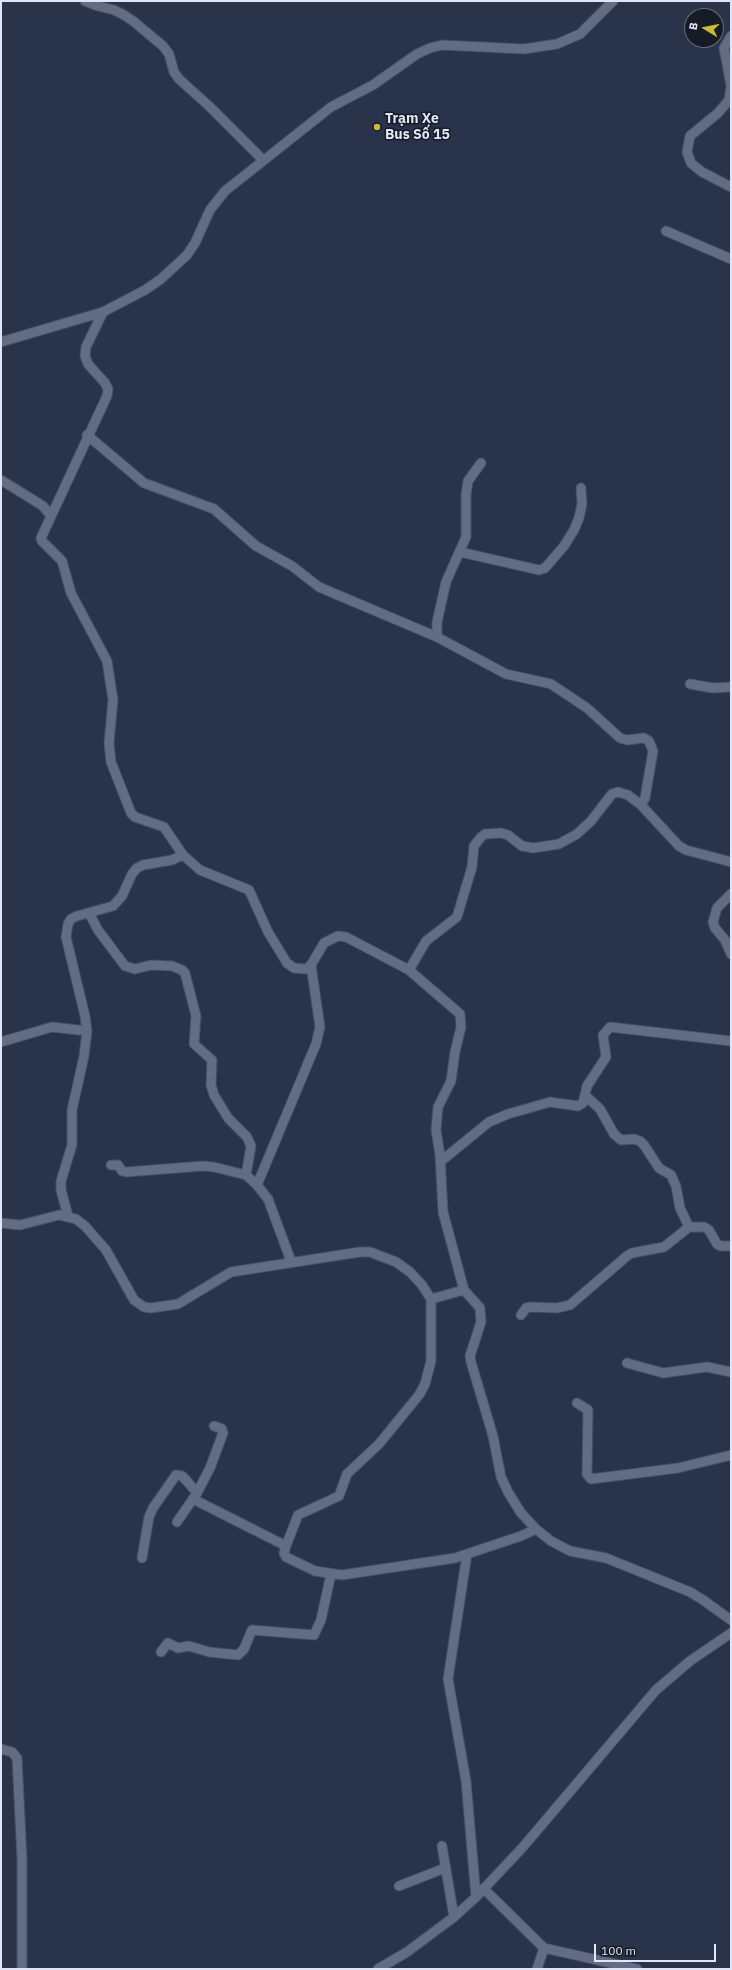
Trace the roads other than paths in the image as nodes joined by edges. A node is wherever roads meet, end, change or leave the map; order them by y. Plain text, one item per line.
1 (85, 1) edge
2 (613, 1) edge
3 (731, 36) edge
4 (730, 82) edge
5 (264, 160) junction
6 (731, 187) edge
7 (666, 231) dead end
8 (731, 259) edge
9 (103, 312) junction
10 (1, 342) edge
11 (87, 435) junction
12 (481, 463) dead end
13 (1, 480) edge
14 (581, 488) dead end
15 (50, 515) junction
16 (460, 552) junction
17 (437, 637) junction
18 (690, 684) dead end
19 (731, 687) edge
20 (641, 805) junction
21 (183, 855) junction
22 (731, 862) edge
23 (731, 894) edge
24 (89, 913) junction
25 (731, 954) edge
26 (311, 965) junction
27 (409, 970) junction
28 (86, 1031) junction
29 (731, 1041) edge
30 (1, 1042) edge
31 (586, 1096) junction
32 (440, 1162) junction
33 (111, 1165) dead end
34 (246, 1175) junction
35 (257, 1185) junction
36 (68, 1216) junction
37 (1, 1223) edge
38 (689, 1227) junction
39 (731, 1246) edge
40 (291, 1261) junction
41 (464, 1290) junction
42 (431, 1299) junction
43 (521, 1314) dead end
44 (627, 1363) dead end
45 (731, 1372) edge
46 (577, 1404) dead end
47 (214, 1426) dead end
48 (731, 1454) edge
49 (195, 1496) junction
50 (177, 1522) dead end
51 (536, 1529) junction
52 (286, 1546) junction
53 (467, 1554) junction
54 (142, 1558) dead end
55 (332, 1574) junction
56 (731, 1620) edge
57 (731, 1633) edge
58 (161, 1652) dead end
59 (1, 1749) edge
60 (442, 1846) dead end
61 (446, 1868) junction
62 (399, 1886) dead end
63 (484, 1889) junction
64 (476, 1897) junction
65 (454, 1917) junction
66 (544, 1948) junction
67 (22, 1969) edge
68 (378, 1969) edge
69 (537, 1969) edge
70 (637, 1969) edge

1 - 5 street
2 - 5 street
3 - 4 street
4 - 6 street
5 - 9 street
7 - 8 street
9 - 10 street
9 - 11 street
11 - 15 street
11 - 17 street
12 - 16 street
13 - 15 street
14 - 16 street
15 - 21 street
16 - 17 street
17 - 20 street
18 - 19 street
20 - 22 street
20 - 27 street
21 - 24 street
21 - 26 street
23 - 25 street
24 - 28 street
24 - 34 street
26 - 27 street
26 - 35 street
27 - 32 street
28 - 30 street
28 - 36 street
29 - 31 street
31 - 32 street
31 - 38 street
32 - 41 street
33 - 34 street
34 - 35 street
35 - 40 street
36 - 37 street
36 - 40 street
38 - 39 street
38 - 43 street
40 - 42 street
41 - 42 street
41 - 51 street
42 - 52 street
44 - 45 street
46 - 48 street
47 - 49 street
49 - 50 street
49 - 52 street
49 - 54 street
51 - 53 street
51 - 56 street
52 - 55 street
53 - 55 street
53 - 64 street
55 - 58 street
57 - 63 street
59 - 67 street
60 - 61 street
61 - 62 street
61 - 65 street
63 - 64 street
63 - 66 street
64 - 65 street
65 - 68 street
66 - 69 street
66 - 70 street

